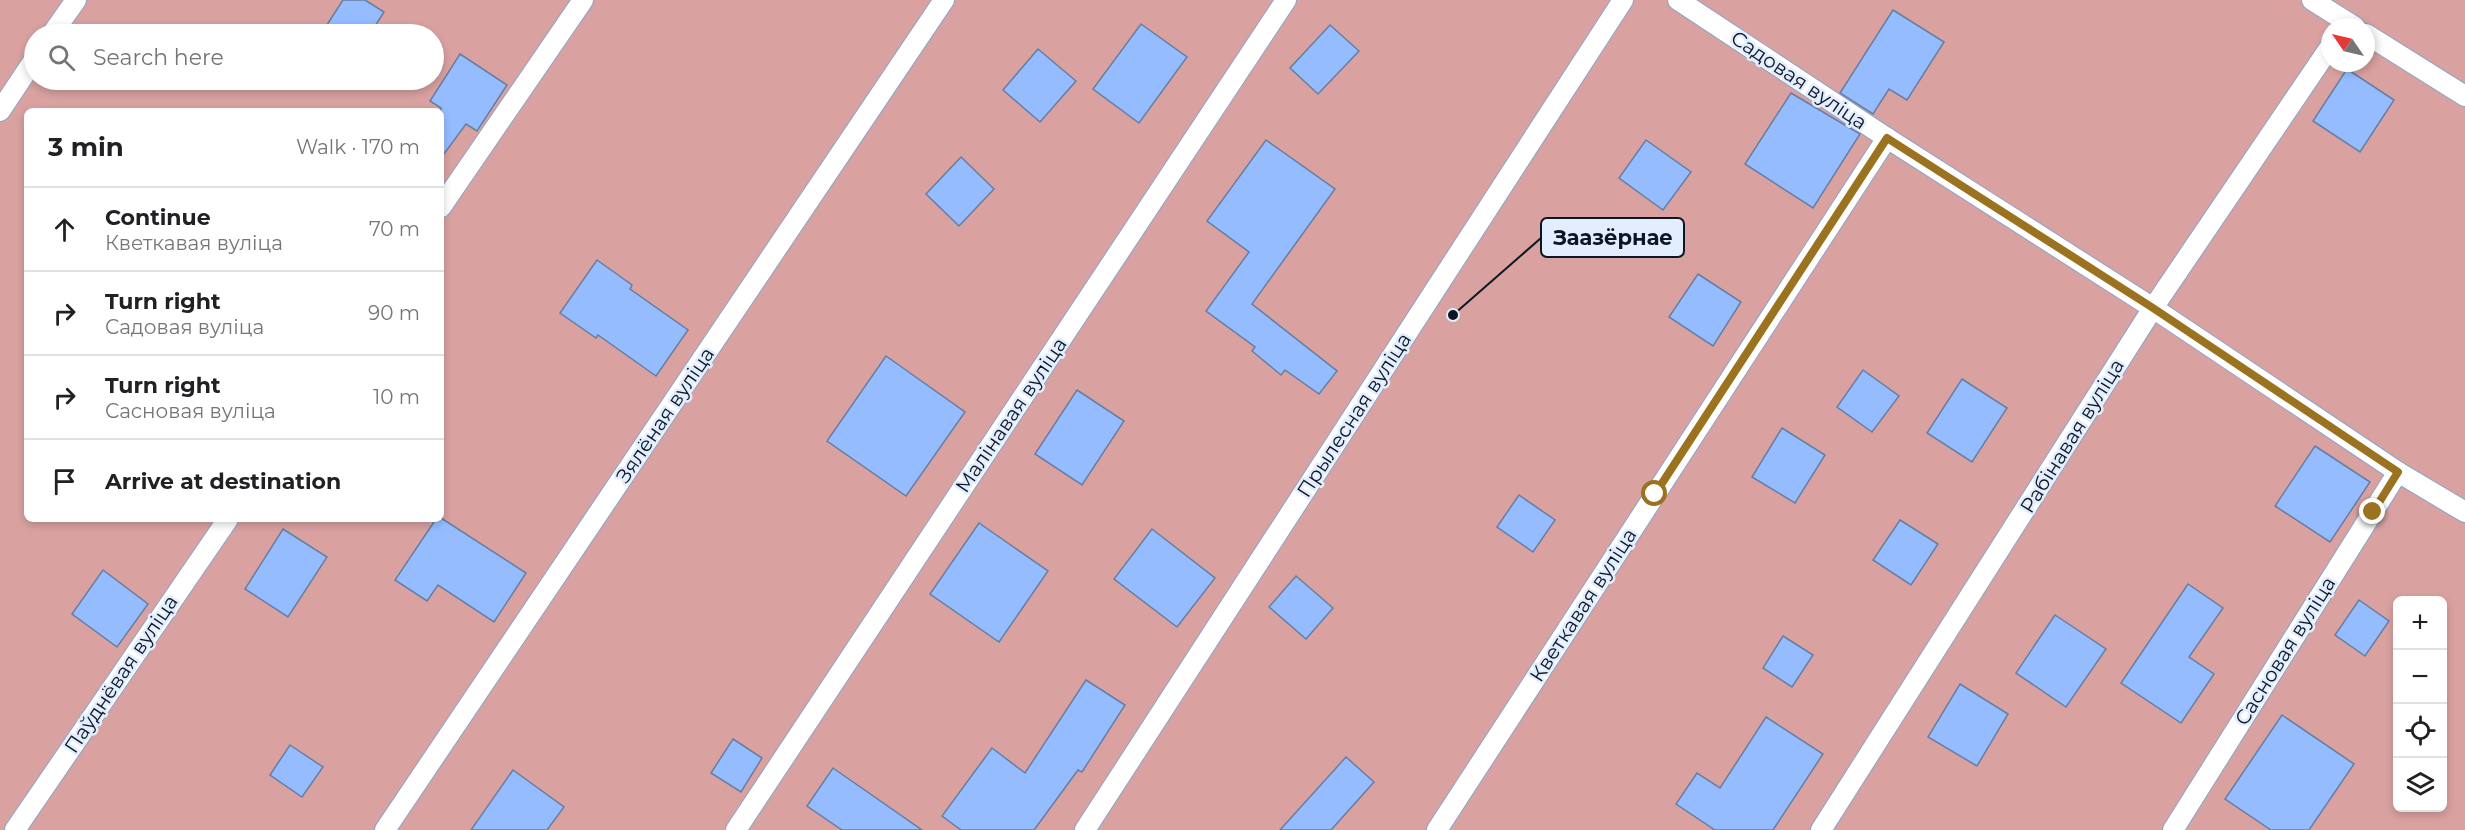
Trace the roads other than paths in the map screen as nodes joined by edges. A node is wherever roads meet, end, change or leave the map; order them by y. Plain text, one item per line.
1 (76, 0) edge
2 (583, 0) edge
3 (944, 0) edge
4 (1286, 0) edge
5 (1623, 0) edge
6 (1678, 0) edge
7 (2312, 0) edge
8 (2338, 18) edge
9 (59, 24) edge
10 (2375, 40) edge
11 (2321, 60) edge
12 (24, 75) edge
13 (2465, 96) edge
14 (0, 111) edge
15 (1887, 138) junction
16 (444, 203) edge
17 (2153, 308) junction
18 (2398, 472) junction
19 (2465, 512) edge
20 (226, 522) edge
21 (15, 830) edge
22 (385, 830) edge
23 (736, 830) edge
24 (1085, 830) edge
25 (1437, 830) edge
26 (1821, 830) edge
27 (2173, 830) edge

1 - 9 lane
2 - 16 lane
3 - 22 lane, Зялёная вуліца
4 - 23 lane, Малінавая вуліца
5 - 24 lane, Прылесная вуліца
6 - 15 lane, Садовая вуліца
7 - 8 lane
10 - 13 lane
11 - 17 lane, Рабінавая вуліца
12 - 14 lane
15 - 17 lane, Садовая вуліца
15 - 25 lane, Кветкавая вуліца
17 - 18 lane, Садовая вуліца
17 - 26 lane, Рабінавая вуліца
18 - 19 lane, Садовая вуліца
18 - 27 lane, Сасновая вуліца
20 - 21 lane, Паўднёвая вуліца

